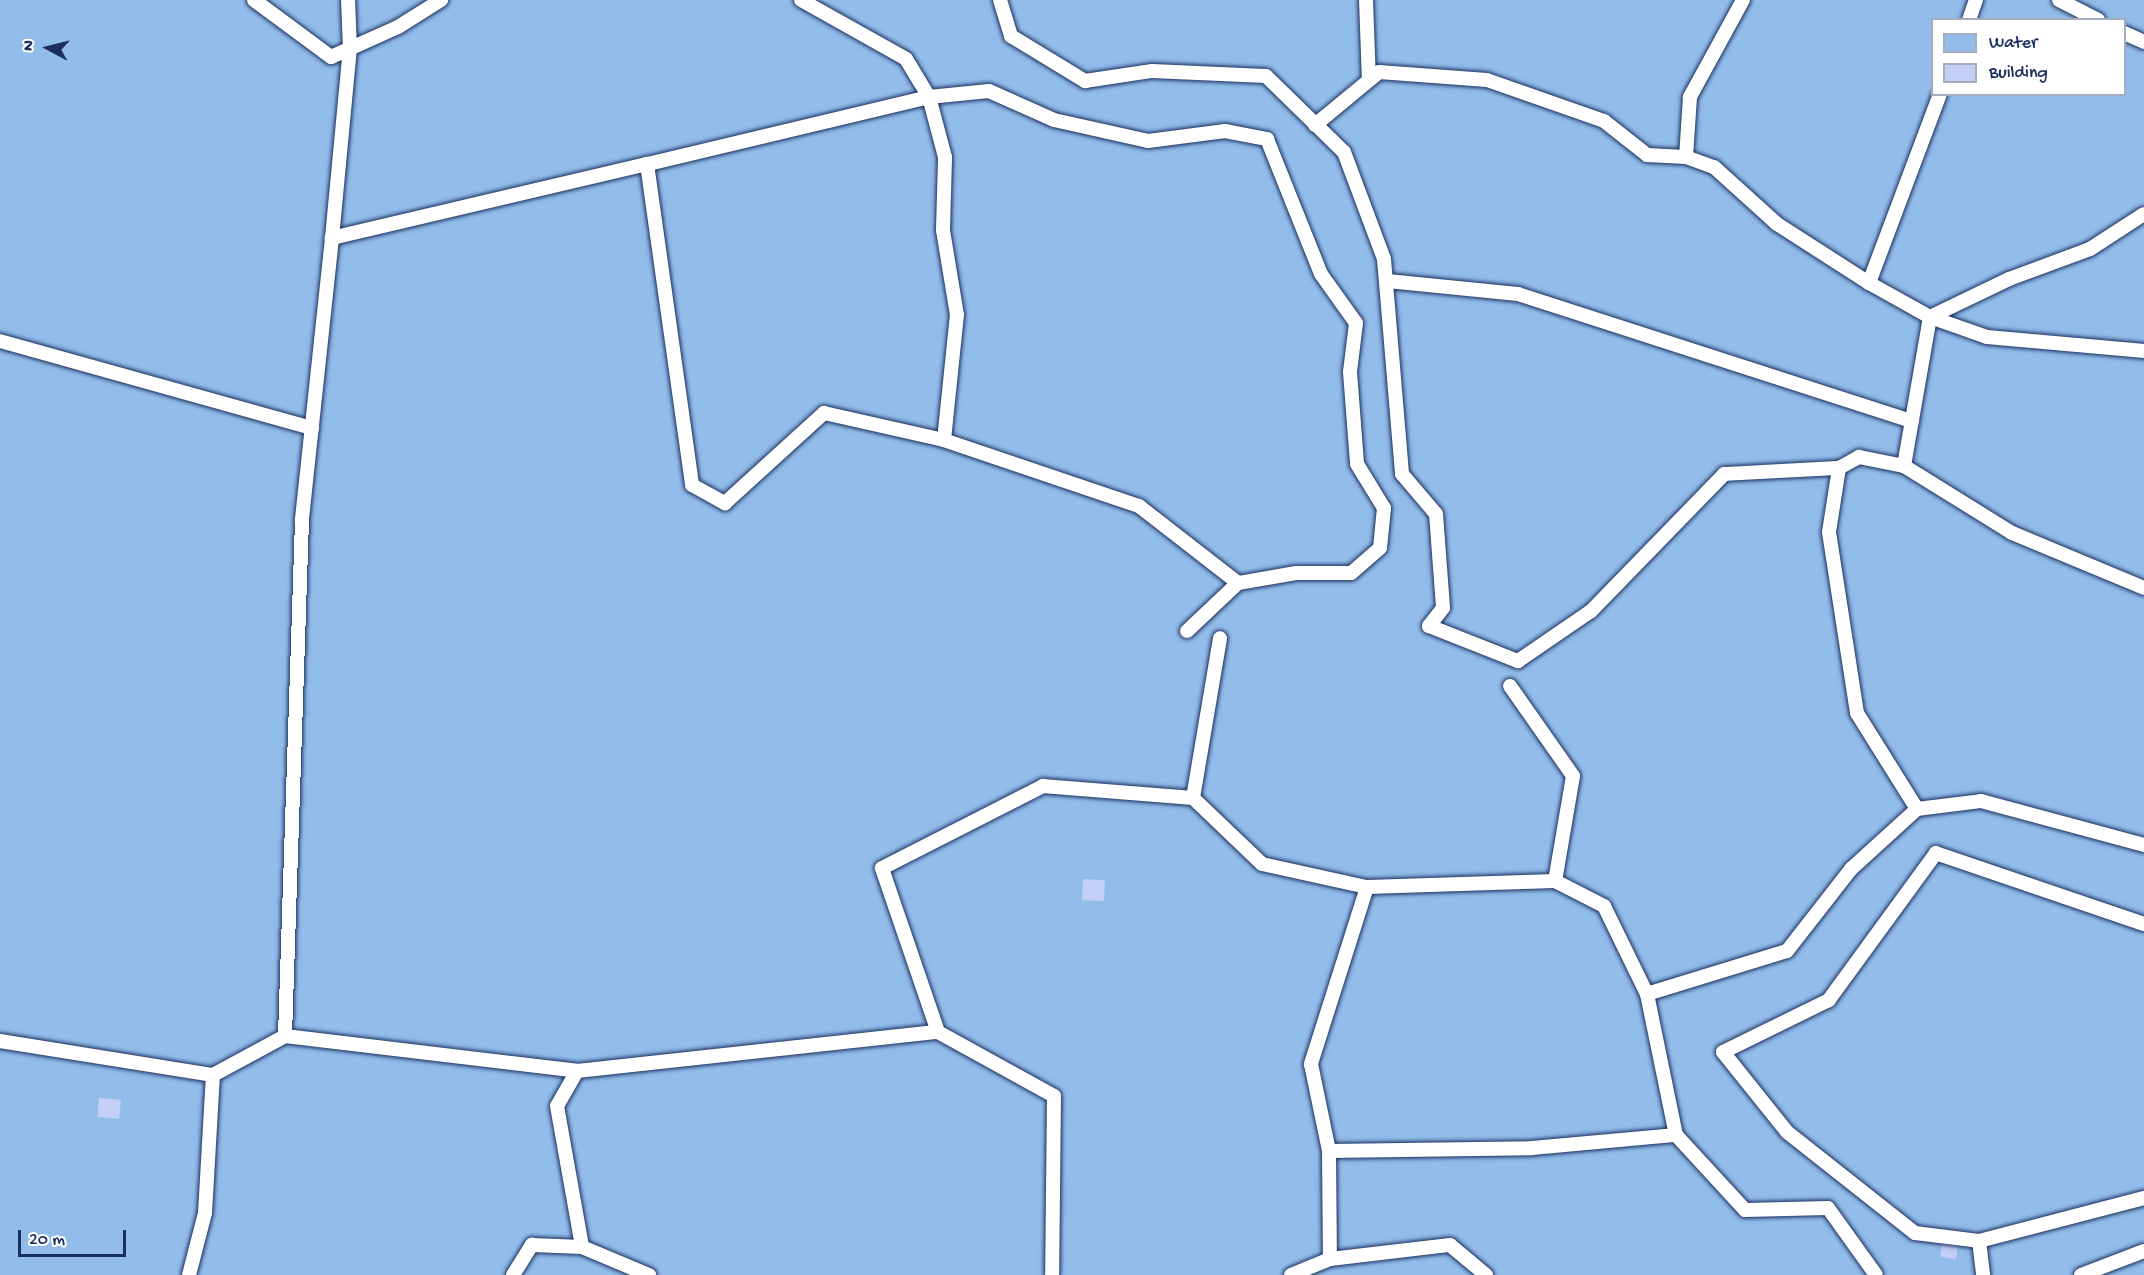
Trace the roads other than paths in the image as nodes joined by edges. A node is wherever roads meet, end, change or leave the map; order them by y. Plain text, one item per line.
1 (254, 0) edge
2 (348, 0) edge
3 (441, 0) edge
4 (801, 0) edge
5 (1000, 0) edge
6 (1366, 0) edge
7 (1743, 0) edge
8 (1976, 0) edge
9 (2059, 0) edge
10 (1970, 18) edge
11 (2094, 18) edge
12 (2126, 34) edge
13 (2144, 42) edge
14 (350, 49) junction
15 (1369, 80) junction
16 (1939, 96) edge
17 (929, 97) junction
18 (1315, 125) junction
19 (1686, 157) junction
20 (647, 164) junction
21 (2144, 214) edge
22 (332, 238) junction
23 (1387, 281) junction
24 (1869, 283) junction
25 (1930, 317) junction
26 (0, 341) edge
27 (2144, 351) edge
28 (1912, 421) junction
29 (312, 429) junction
30 (944, 440) junction
31 (1904, 466) junction
32 (1839, 468) junction
33 (1238, 583) junction
34 (2144, 588) edge
35 (1187, 631) dead end
36 (1220, 638) dead end
37 (1510, 686) dead end
38 (1193, 798) junction
39 (1917, 809) junction
40 (2144, 845) edge
41 (1555, 881) junction
42 (1367, 887) junction
43 (2144, 924) edge
44 (1647, 994) junction
45 (938, 1032) junction
46 (285, 1036) junction
47 (0, 1041) edge
48 (577, 1071) junction
49 (213, 1075) junction
50 (1676, 1135) junction
51 (1329, 1151) junction
52 (2144, 1198) edge
53 (1979, 1241) junction
54 (582, 1246) junction
55 (2144, 1251) edge
56 (1330, 1259) junction
57 (2117, 1261) junction
58 (189, 1275) edge
59 (513, 1275) edge
60 (649, 1275) edge
61 (1052, 1275) edge
62 (1291, 1275) edge
63 (1486, 1275) edge
64 (1876, 1275) edge
65 (1983, 1275) edge
66 (2081, 1275) edge
67 (2124, 1275) edge

1 - 14 lane
2 - 14 lane
3 - 14 lane
4 - 17 lane
5 - 18 lane
6 - 15 lane
7 - 19 lane
8 - 10 lane
9 - 11 lane
12 - 13 lane
14 - 22 lane
15 - 18 lane
15 - 19 lane
16 - 24 lane
17 - 20 lane
17 - 30 lane
17 - 33 lane
18 - 23 lane
19 - 24 lane
20 - 22 lane
20 - 30 lane
21 - 25 lane
22 - 29 lane
23 - 28 lane
23 - 32 lane
24 - 25 lane
25 - 27 lane
25 - 28 lane
26 - 29 lane
28 - 31 lane
29 - 46 lane
30 - 33 lane
31 - 32 lane
31 - 34 lane
32 - 39 lane
33 - 35 lane
36 - 38 lane
37 - 41 lane
38 - 42 lane
38 - 45 lane
39 - 40 lane
39 - 44 lane
41 - 42 lane
41 - 44 lane
42 - 51 lane
43 - 53 lane
44 - 50 lane
45 - 48 lane
45 - 61 lane
46 - 48 lane
46 - 49 lane
47 - 49 lane
48 - 54 lane
49 - 58 lane
50 - 51 lane
50 - 64 lane
51 - 56 lane
52 - 53 lane
53 - 65 lane
54 - 59 lane
54 - 60 lane
55 - 57 lane
56 - 62 lane
56 - 63 lane
57 - 66 lane
57 - 67 lane

